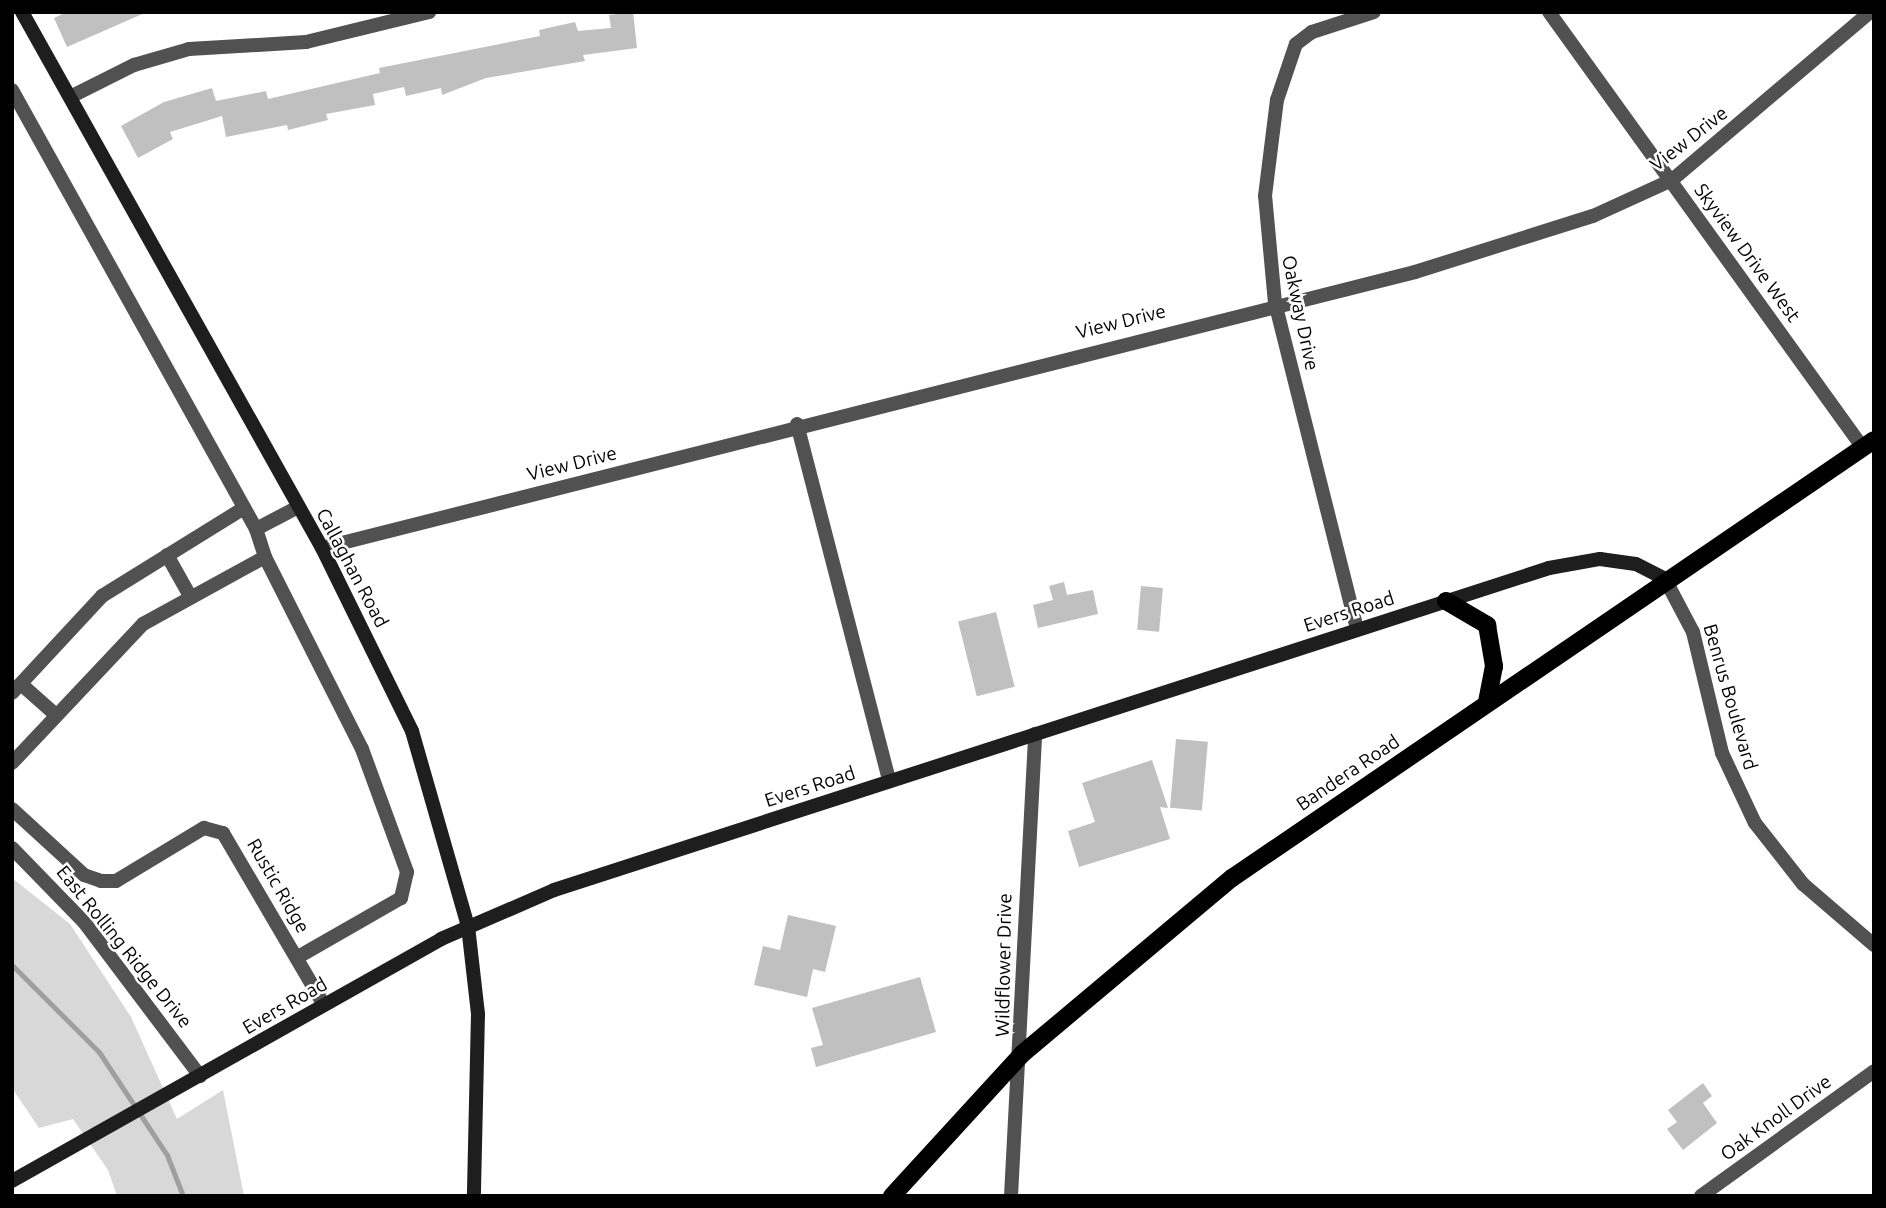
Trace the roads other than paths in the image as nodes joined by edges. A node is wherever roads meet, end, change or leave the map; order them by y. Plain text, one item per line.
1 (22, 12) edge
2 (429, 12) edge
3 (1374, 12) edge
4 (1549, 12) edge
5 (1870, 12) edge
6 (12, 90) edge
7 (70, 97) junction
8 (1672, 180) junction
9 (1275, 303) junction
10 (797, 424) junction
11 (1869, 444) edge
12 (298, 507) junction
13 (244, 508) junction
14 (256, 529) junction
15 (321, 548) junction
16 (167, 555) junction
17 (265, 556) junction
18 (1665, 579) junction
19 (190, 596) junction
20 (1446, 601) junction
21 (1357, 629) junction
22 (17, 688) edge
23 (1487, 703) junction
24 (57, 715) junction
25 (1035, 734) junction
26 (12, 763) edge
27 (890, 782) junction
28 (12, 809) edge
29 (12, 848) edge
30 (101, 881) joint
31 (468, 926) junction
32 (1874, 945) edge
33 (298, 957) junction
34 (324, 1005) junction
35 (1022, 1054) junction
36 (1874, 1072) edge
37 (200, 1076) junction
38 (12, 1181) edge
39 (474, 1196) edge
40 (892, 1196) edge
41 (1011, 1196) edge
42 (1701, 1196) edge

1 - 7 main road, Callaghan Road
2 - 7 street
3 - 9 street, Oakway Drive
4 - 8 street, Skyview Drive West
5 - 8 street, View Drive
6 - 13 street
7 - 12 main road, Callaghan Road
8 - 9 street, View Drive
8 - 11 street, Skyview Drive West
9 - 10 street, View Drive
9 - 21 street, Oakway Drive
10 - 15 street, View Drive
10 - 27 street
11 - 18 main road, Bandera Road
12 - 14 street
12 - 15 main road, Callaghan Road
13 - 14 street
13 - 16 street
14 - 17 street
15 - 31 main road, Callaghan Road
16 - 19 street
16 - 22 street
17 - 19 street
17 - 33 street, Evers Road
18 - 20 main road, Evers Road
18 - 23 main road, Bandera Road
18 - 32 street, Benrus Boulevard
19 - 24 street
20 - 21 main road, Evers Road
20 - 23 main road
21 - 25 main road, Evers Road
22 - 24 street
23 - 35 main road, Bandera Road
24 - 26 street
25 - 27 main road, Evers Road
25 - 35 street, Wildflower Drive
27 - 31 main road, Evers Road
28 - 30 street, East Rolling Ridge Drive
29 - 37 street, East Rolling Ridge Drive
30 - 33 street, Rustic Ridge
31 - 34 main road, Evers Road
31 - 39 main road, Callaghan Road
33 - 34 street, Rustic Ridge
34 - 37 main road, Evers Road
35 - 40 main road, Bandera Road
35 - 41 street, Wildflower Drive
36 - 42 street, Oak Knoll Drive
37 - 38 main road, Evers Road

